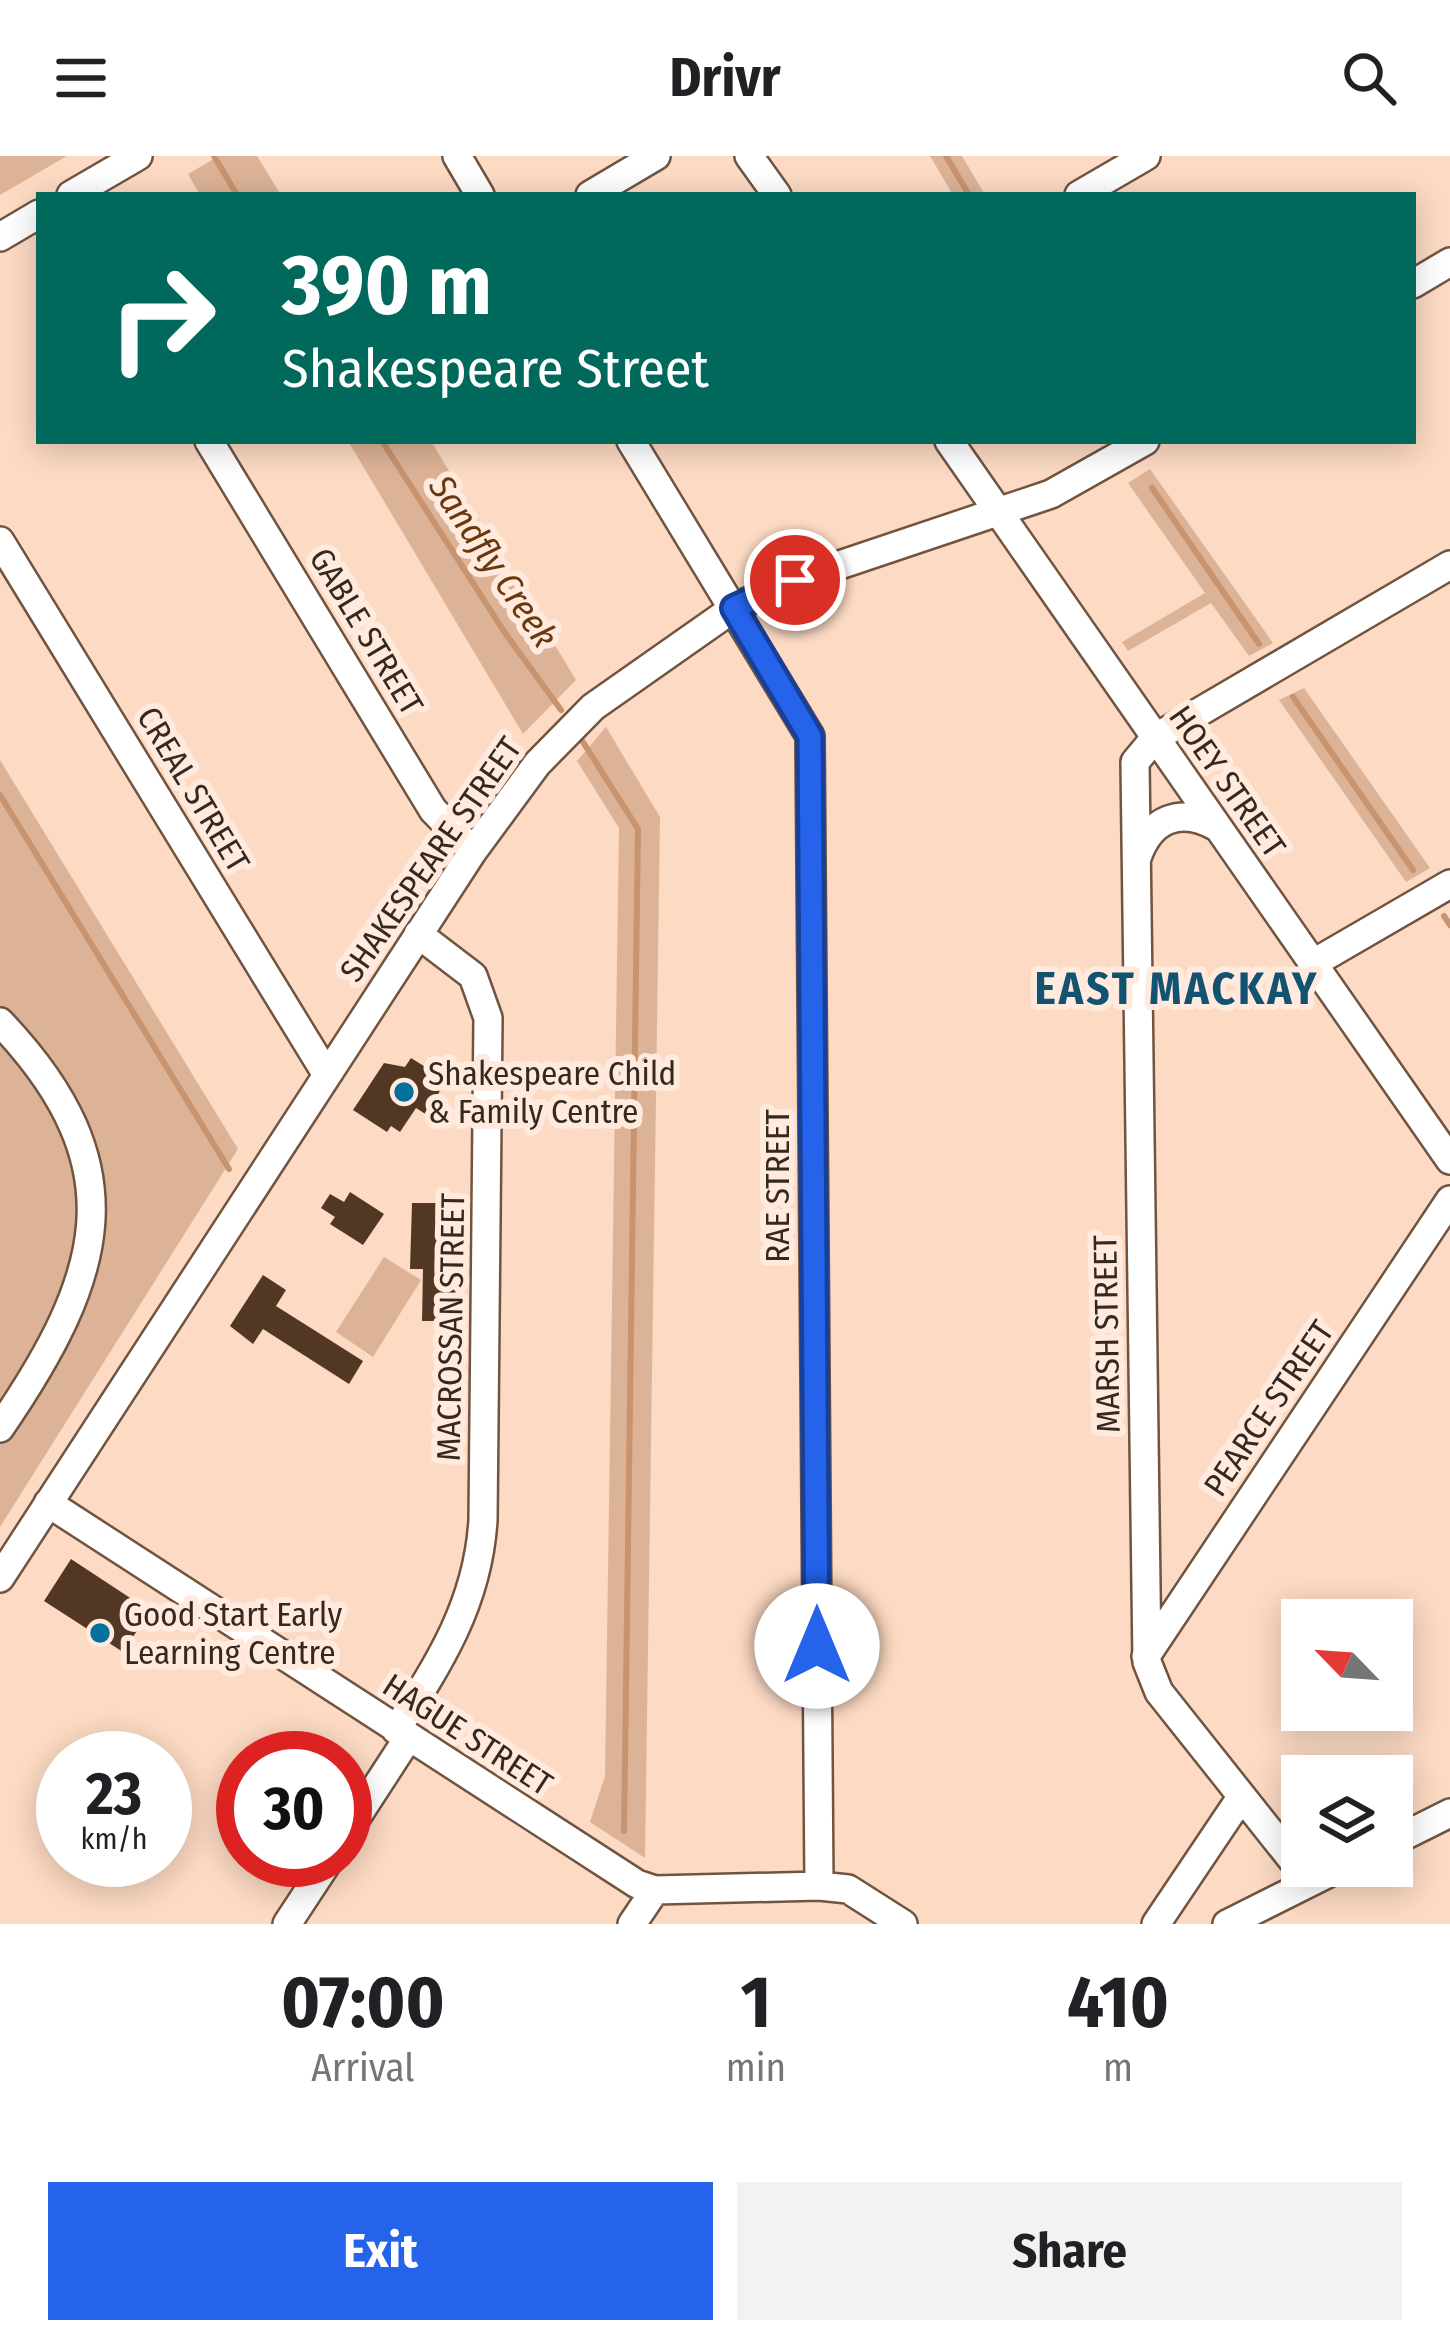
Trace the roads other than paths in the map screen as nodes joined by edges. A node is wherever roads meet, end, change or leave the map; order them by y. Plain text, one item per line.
1 (138, 156) edge
2 (457, 156) edge
3 (656, 156) edge
4 (749, 156) edge
5 (1146, 156) edge
6 (76, 192) edge
7 (478, 192) edge
8 (595, 192) edge
9 (775, 192) edge
10 (1084, 192) edge
11 (36, 216) edge
12 (0, 237) edge
13 (1450, 262) edge
14 (1416, 282) edge
15 (211, 444) edge
16 (633, 444) edge
17 (951, 444) edge
18 (1140, 444) edge
19 (998, 512) junction
20 (0, 541) edge
21 (1450, 565) edge
22 (734, 608) junction
23 (1155, 738) junction
24 (1216, 827) junction
25 (473, 850) junction
26 (1136, 864) junction
27 (1450, 884) edge
28 (418, 934) junction
29 (1312, 964) junction
30 (0, 1022) edge
31 (327, 1075) junction
32 (1450, 1160) edge
33 (1450, 1200) edge
34 (0, 1428) edge
35 (49, 1503) junction
36 (0, 1578) edge
37 (1146, 1656) junction
38 (402, 1734) junction
39 (372, 1787) edge
40 (1240, 1799) junction
41 (1450, 1814) edge
42 (1413, 1832) edge
43 (1281, 1848) edge
44 (819, 1886) junction
45 (311, 1887) edge
46 (1300, 1887) edge
47 (655, 1890) junction
48 (287, 1924) edge
49 (632, 1924) edge
50 (903, 1924) edge
51 (1156, 1924) edge
52 (1227, 1924) edge

1 - 6 street
2 - 7 street
3 - 8 street
4 - 9 street
5 - 10 street
11 - 12 street
13 - 14 street
15 - 25 street, GABLE STREET
16 - 22 street, RAE STREET
17 - 19 street, HOEY STREET
18 - 19 street, SHAKESPEARE STREET
19 - 22 street, SHAKESPEARE STREET
19 - 23 street, HOEY STREET
20 - 31 street, CREAL STREET
21 - 23 street
22 - 25 street, SHAKESPEARE STREET
22 - 44 street, RAE STREET
23 - 24 street, HOEY STREET
23 - 26 street, MARSH STREET
24 - 26 street
24 - 29 street, HOEY STREET
25 - 28 street, SHAKESPEARE STREET
26 - 37 street, MARSH STREET
27 - 29 street
28 - 31 street, SHAKESPEARE STREET
28 - 38 street, MACROSSAN STREET
29 - 32 street, HOEY STREET
30 - 34 street
31 - 35 street, SHAKESPEARE STREET
33 - 37 street, PEARCE STREET
35 - 36 street, SHAKESPEARE STREET
35 - 38 street, HAGUE STREET
37 - 40 street, MARSH STREET
38 - 39 street, MACROSSAN STREET
38 - 47 street, HAGUE STREET
40 - 43 street, MARSH STREET
40 - 51 street
41 - 42 street
44 - 47 street, HAGUE STREET
44 - 50 street
45 - 48 street
46 - 52 street
47 - 49 street

